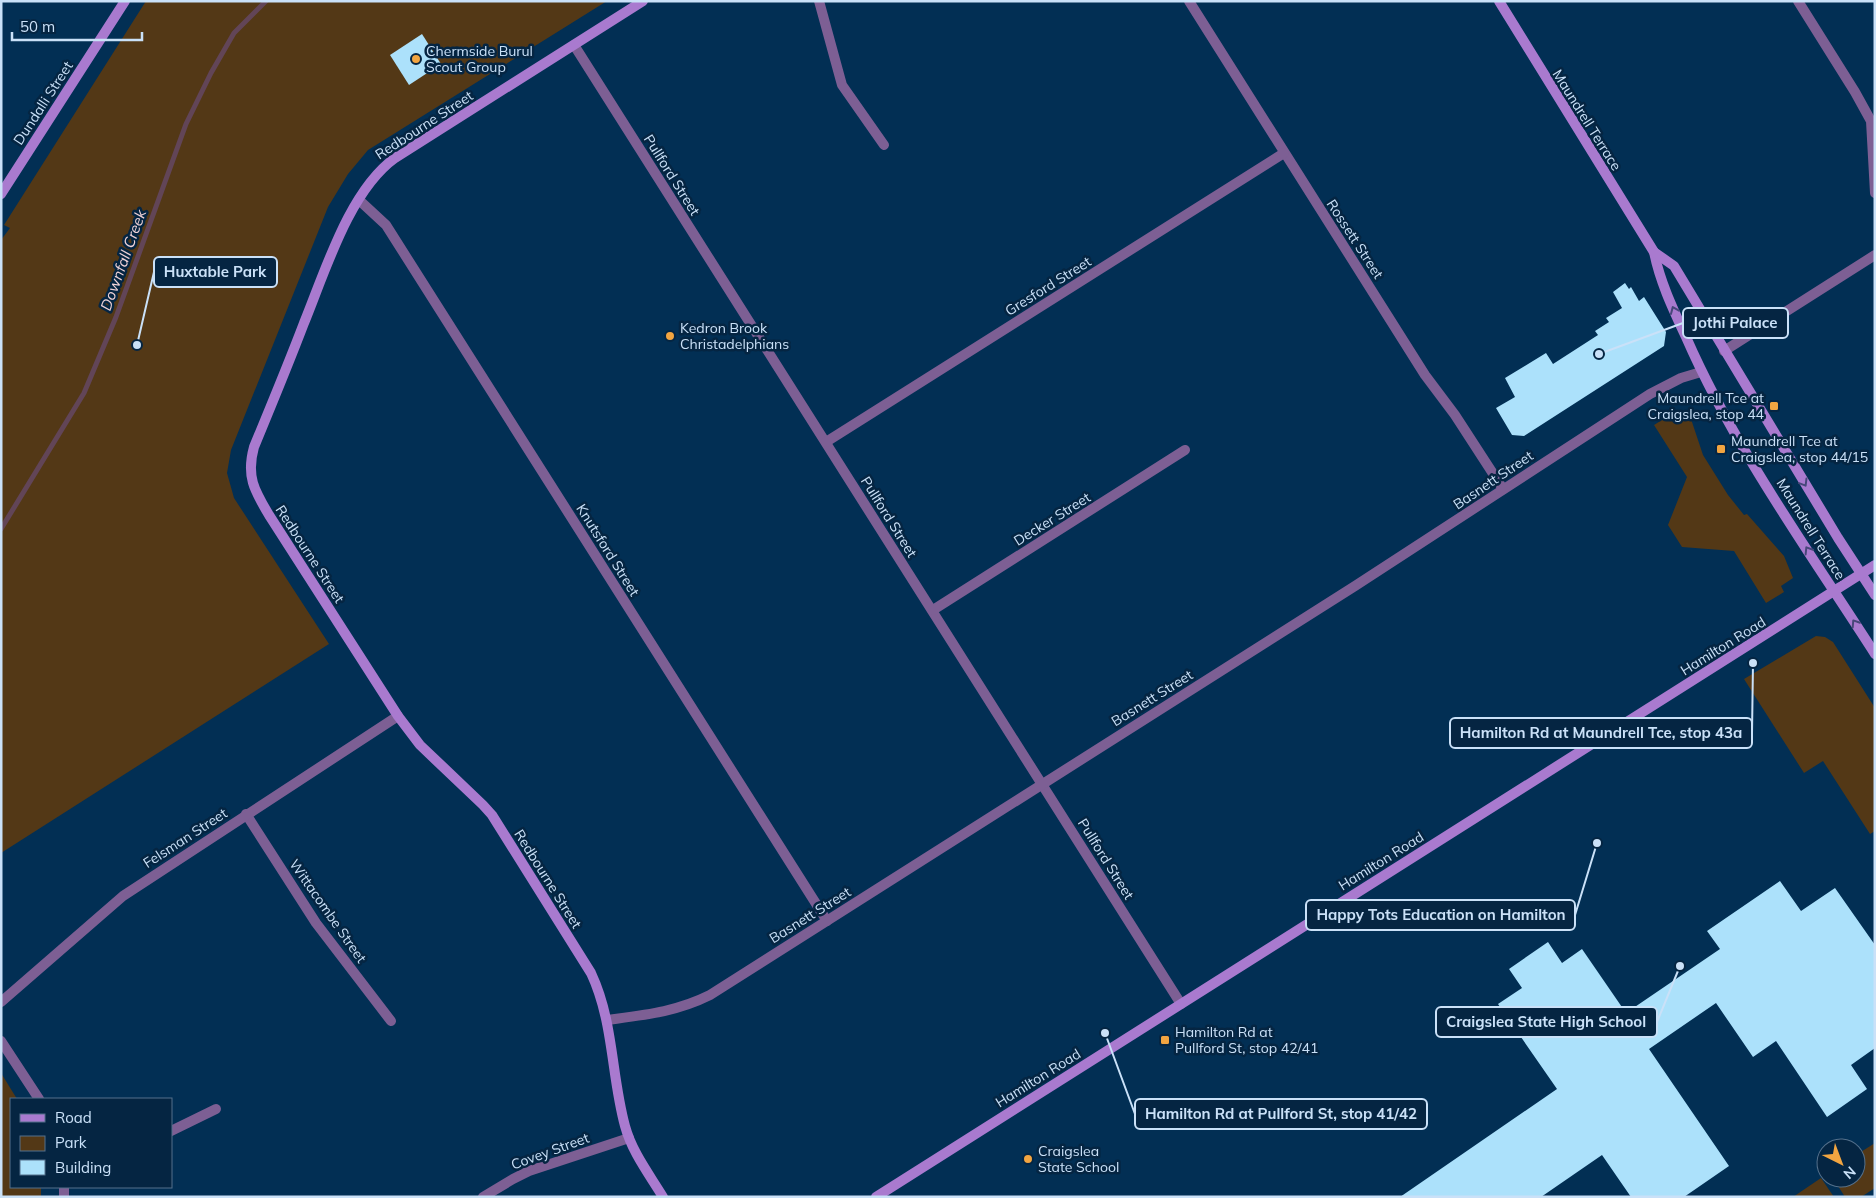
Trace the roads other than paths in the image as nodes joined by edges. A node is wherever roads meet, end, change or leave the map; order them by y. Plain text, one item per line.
1 (125, 1) edge
2 (643, 1) edge
3 (819, 1) edge
4 (1188, 1) edge
5 (1499, 1) edge
6 (1798, 1) edge
7 (574, 45) junction
8 (884, 145) dead end
9 (1284, 153) junction
10 (1875, 193) edge
11 (1, 194) edge
12 (359, 200) junction
13 (1654, 252) junction
14 (1875, 255) edge
15 (1724, 351) junction
16 (1701, 372) junction
17 (826, 442) junction
18 (1185, 450) dead end
19 (1503, 489) junction
20 (1875, 565) edge
21 (1861, 574) junction
22 (1834, 592) junction
23 (1875, 595) edge
24 (933, 610) junction
25 (1875, 654) edge
26 (398, 716) junction
27 (1042, 784) junction
28 (246, 814) junction
29 (827, 921) junction
30 (1, 1002) edge
31 (1181, 1004) junction
32 (607, 1020) junction
33 (391, 1021) dead end
34 (1, 1041) edge
35 (38, 1098) edge
36 (216, 1109) dead end
37 (172, 1131) edge
38 (629, 1138) junction
39 (483, 1197) edge
40 (663, 1197) edge
41 (876, 1197) edge

1 - 11 main road, Dundalli Street
2 - 7 main road, Redbourne Street
3 - 8 street
4 - 9 street, Rossett Street
5 - 13 main road, Maundrell Terrace
6 - 10 street
7 - 12 main road, Redbourne Street
7 - 17 street, Pullford Street
9 - 17 street, Gresford Street
9 - 19 street, Rossett Street
12 - 26 main road, Redbourne Street
12 - 29 street, Knutsford Street
13 - 15 main road, Maundrell Terrace
16 -> 13 main road, Maundrell Terrace
14 - 15 street
15 -> 21 main road, Maundrell Terrace
16 - 19 street, Basnett Street
22 -> 16 main road, Maundrell Terrace
17 - 24 street, Pullford Street
18 - 24 street, Decker Street
19 - 27 street, Basnett Street
20 - 21 main road, Hamilton Road
21 - 22 main road, Hamilton Road
21 - 23 main road, Maundrell Terrace
25 -> 22 main road, Maundrell Terrace
22 - 31 main road, Hamilton Road
24 - 27 street, Pullford Street
26 - 28 street, Felsman Street
26 - 32 main road, Redbourne Street
27 - 29 street, Basnett Street
27 - 31 street, Pullford Street
28 - 30 street, Felsman Street
28 - 33 street, Wittacombe Street
29 - 32 street, Basnett Street
31 - 41 main road, Hamilton Road
32 - 38 main road, Redbourne Street
34 - 35 street
36 - 37 street
38 - 39 street, Covey Street
38 - 40 main road, Redbourne Street

